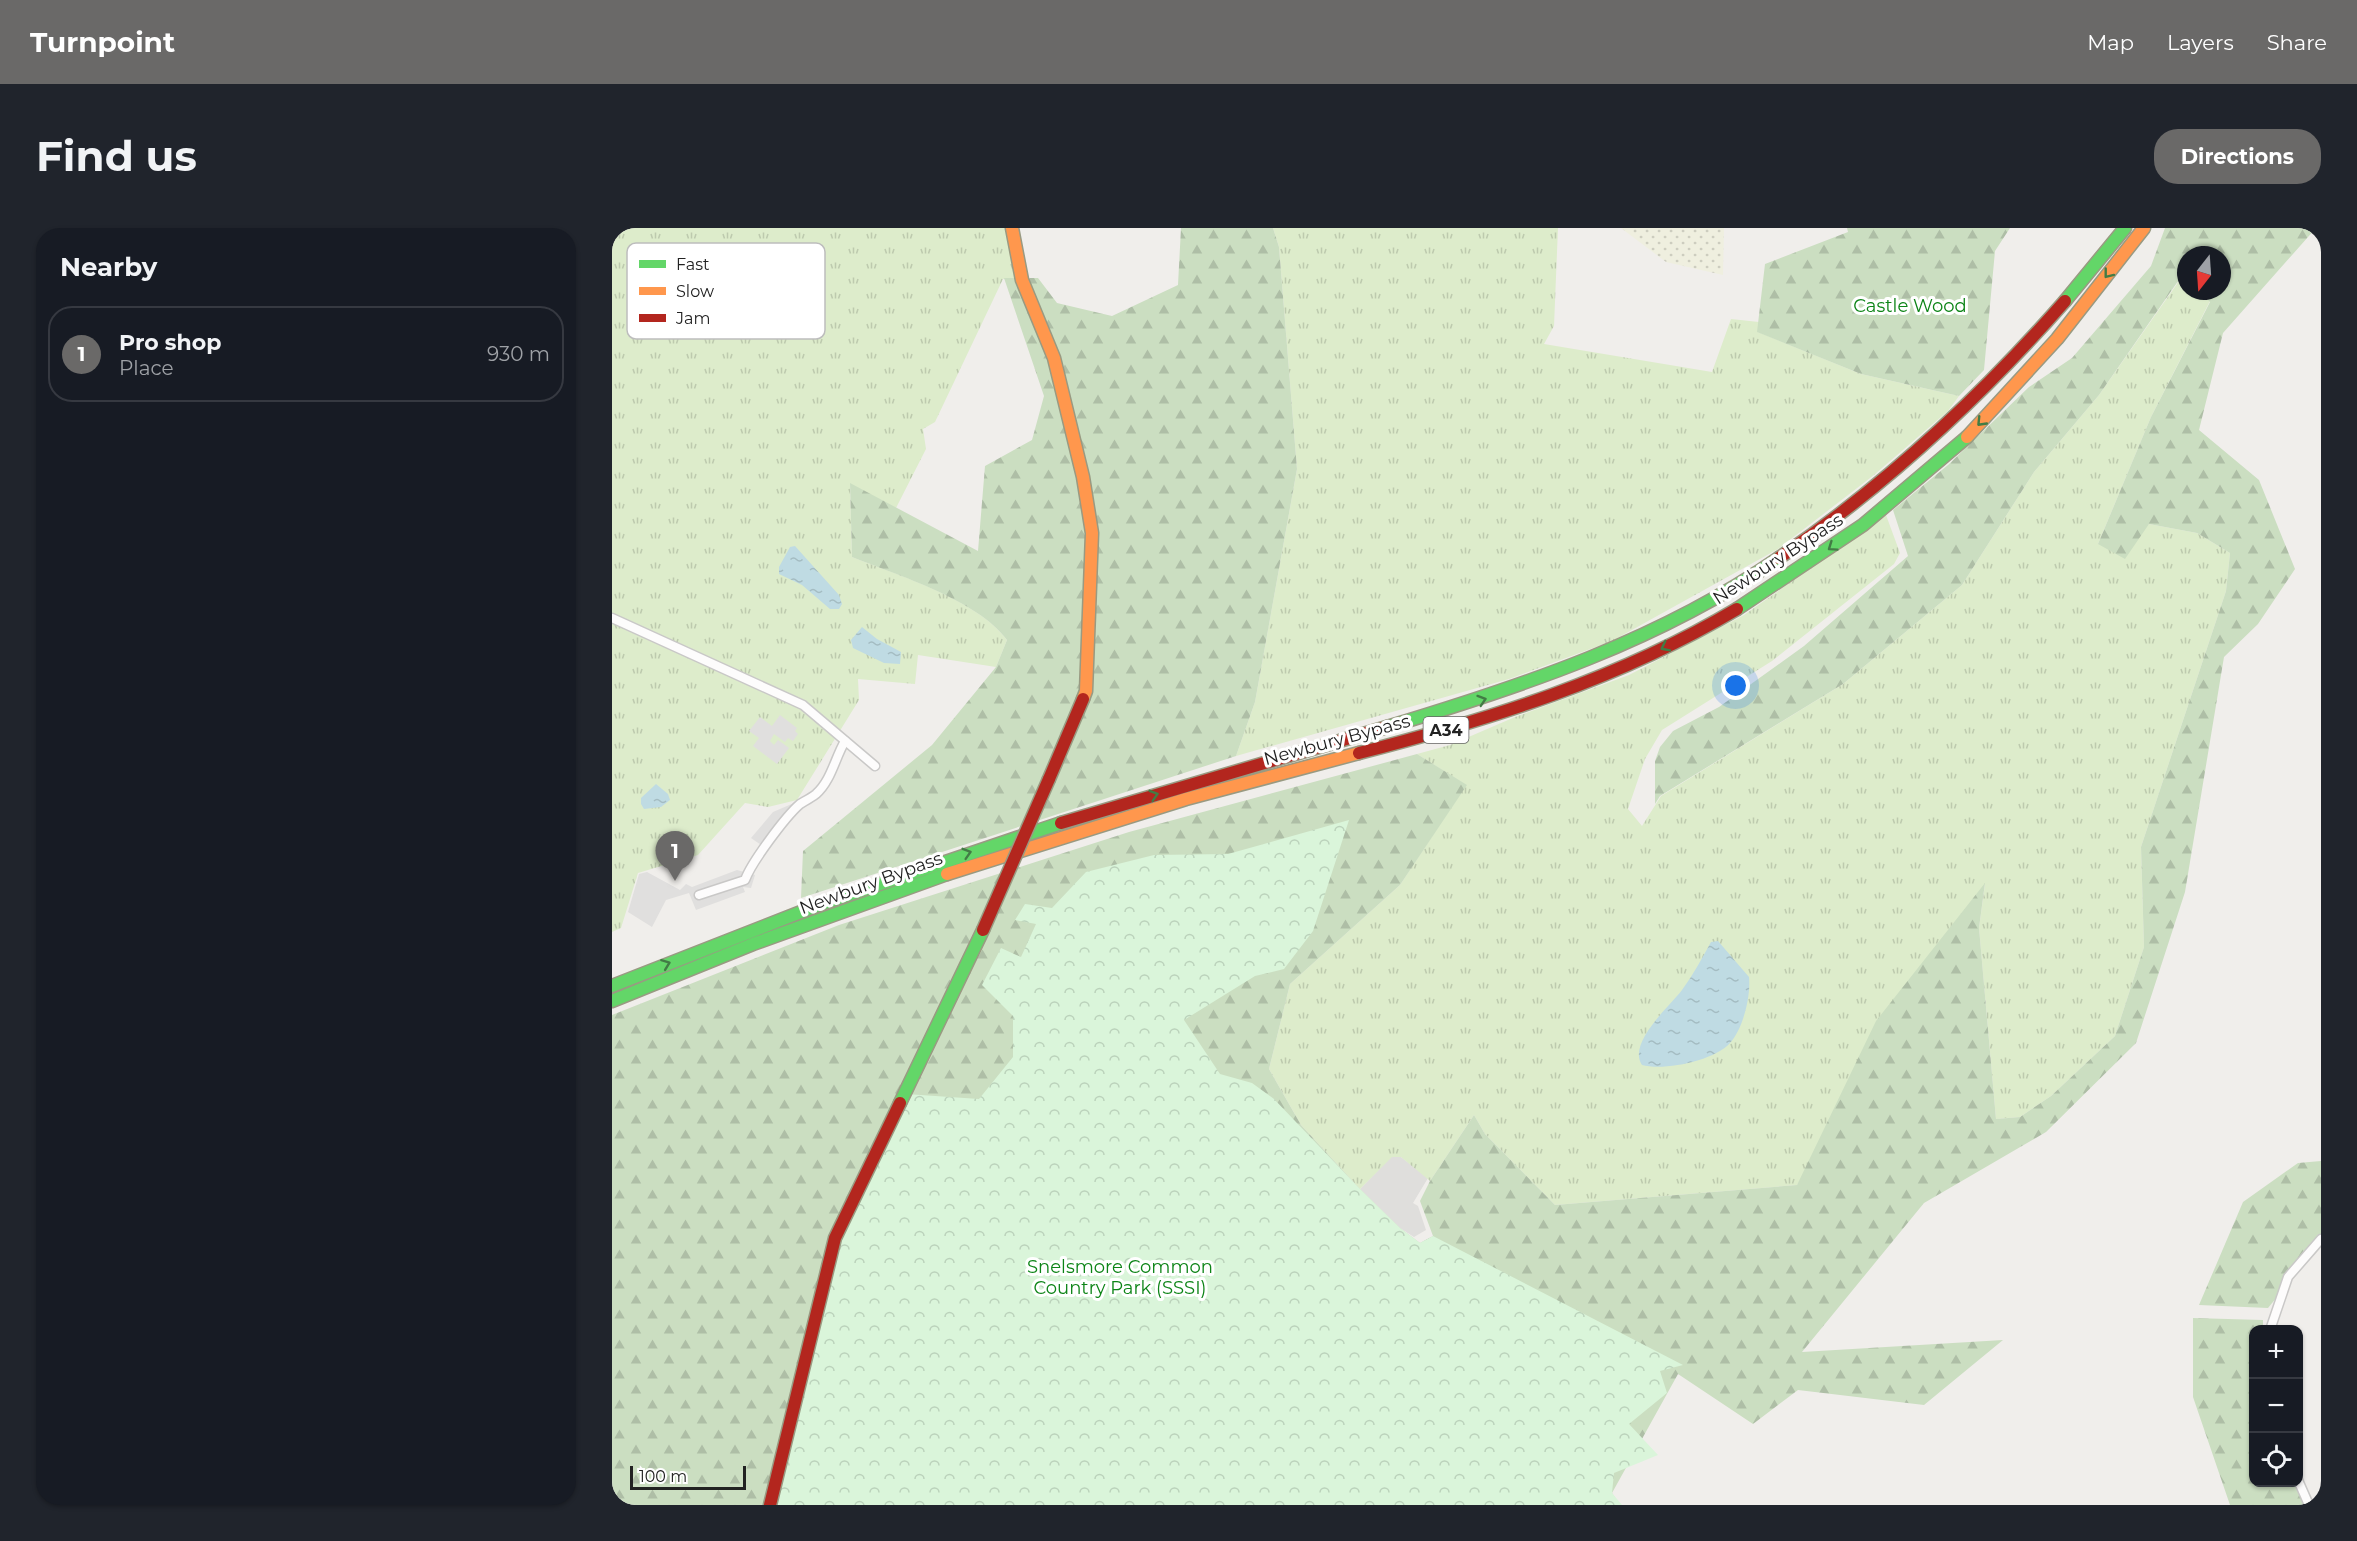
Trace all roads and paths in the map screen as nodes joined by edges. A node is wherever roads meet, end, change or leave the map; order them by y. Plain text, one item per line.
1 (1012, 228) edge
2 (2125, 228) edge
3 (2144, 228) edge
4 (612, 618) edge
5 (845, 741) junction
6 (875, 766) dead end
7 (699, 895) dead end
8 (612, 986) edge
9 (612, 1001) edge
10 (2321, 1239) edge
11 (2271, 1325) edge
12 (2301, 1487) edge
13 (770, 1505) edge
14 (2309, 1505) edge

1 - 13 main road, bridge
8 -> 2 main road, Newbury Bypass / A34
3 -> 9 main road, Newbury Bypass / A34
4 - 5 street
5 - 6 street
5 - 7 street
10 - 11 street
12 - 14 street

